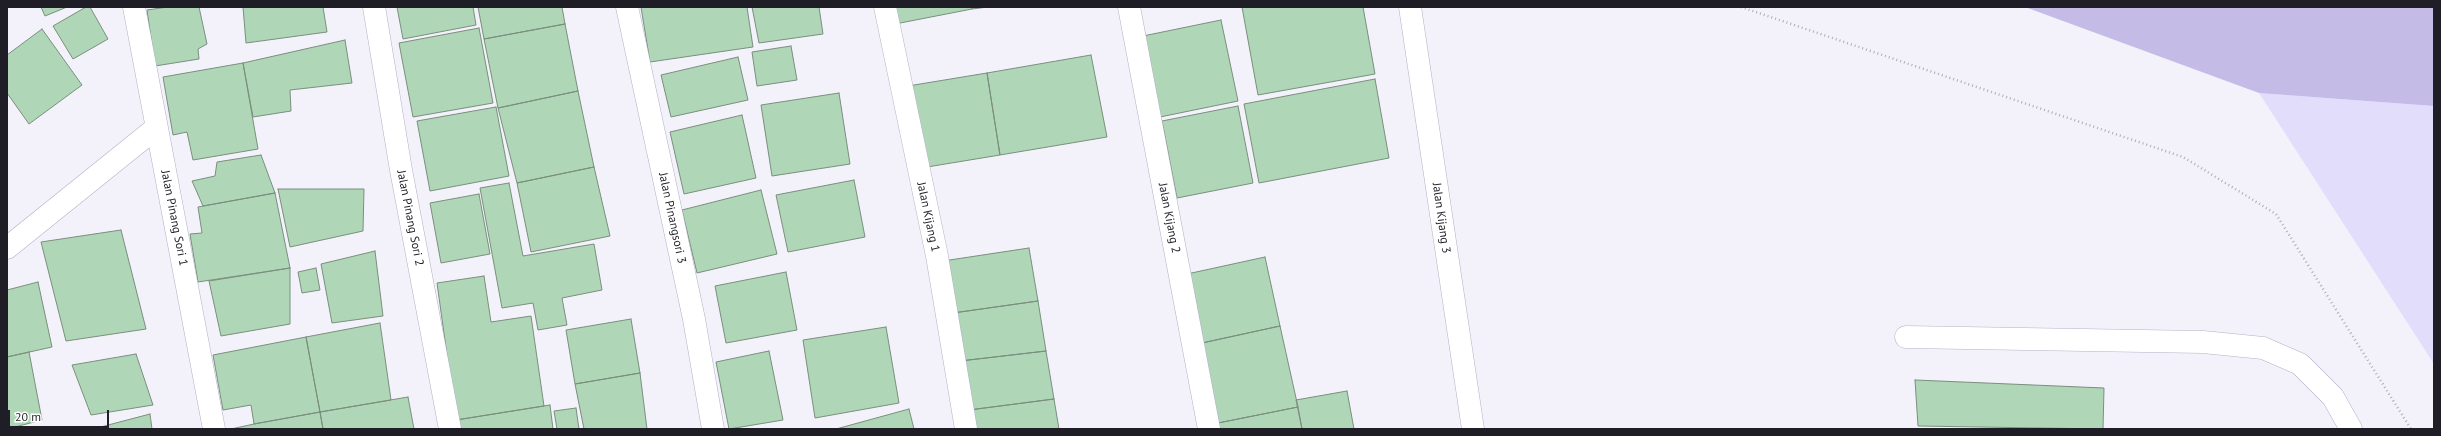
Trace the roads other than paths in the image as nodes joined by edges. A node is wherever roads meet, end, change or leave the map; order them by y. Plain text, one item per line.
1 (134, 7) edge
2 (374, 7) edge
3 (628, 7) edge
4 (885, 7) edge
5 (1129, 7) edge
6 (1410, 7) edge
7 (156, 128) junction
8 (7, 248) edge
9 (1906, 337) dead end
10 (214, 429) edge
11 (450, 429) edge
12 (713, 429) edge
13 (966, 429) edge
14 (1209, 429) edge
15 (1472, 429) edge
16 (2351, 429) edge

1 - 7 street, Jalan Pinang Sori 1
2 - 11 street, Jalan Pinang Sori 2
3 - 12 street, Jalan Pinangsori 3
4 - 13 street, Jalan Kijang 1
5 - 14 street, Jalan Kijang 2
6 - 15 street, Jalan Kijang 3
7 - 8 street
7 - 10 street, Jalan Pinang Sori 1
9 - 16 street

